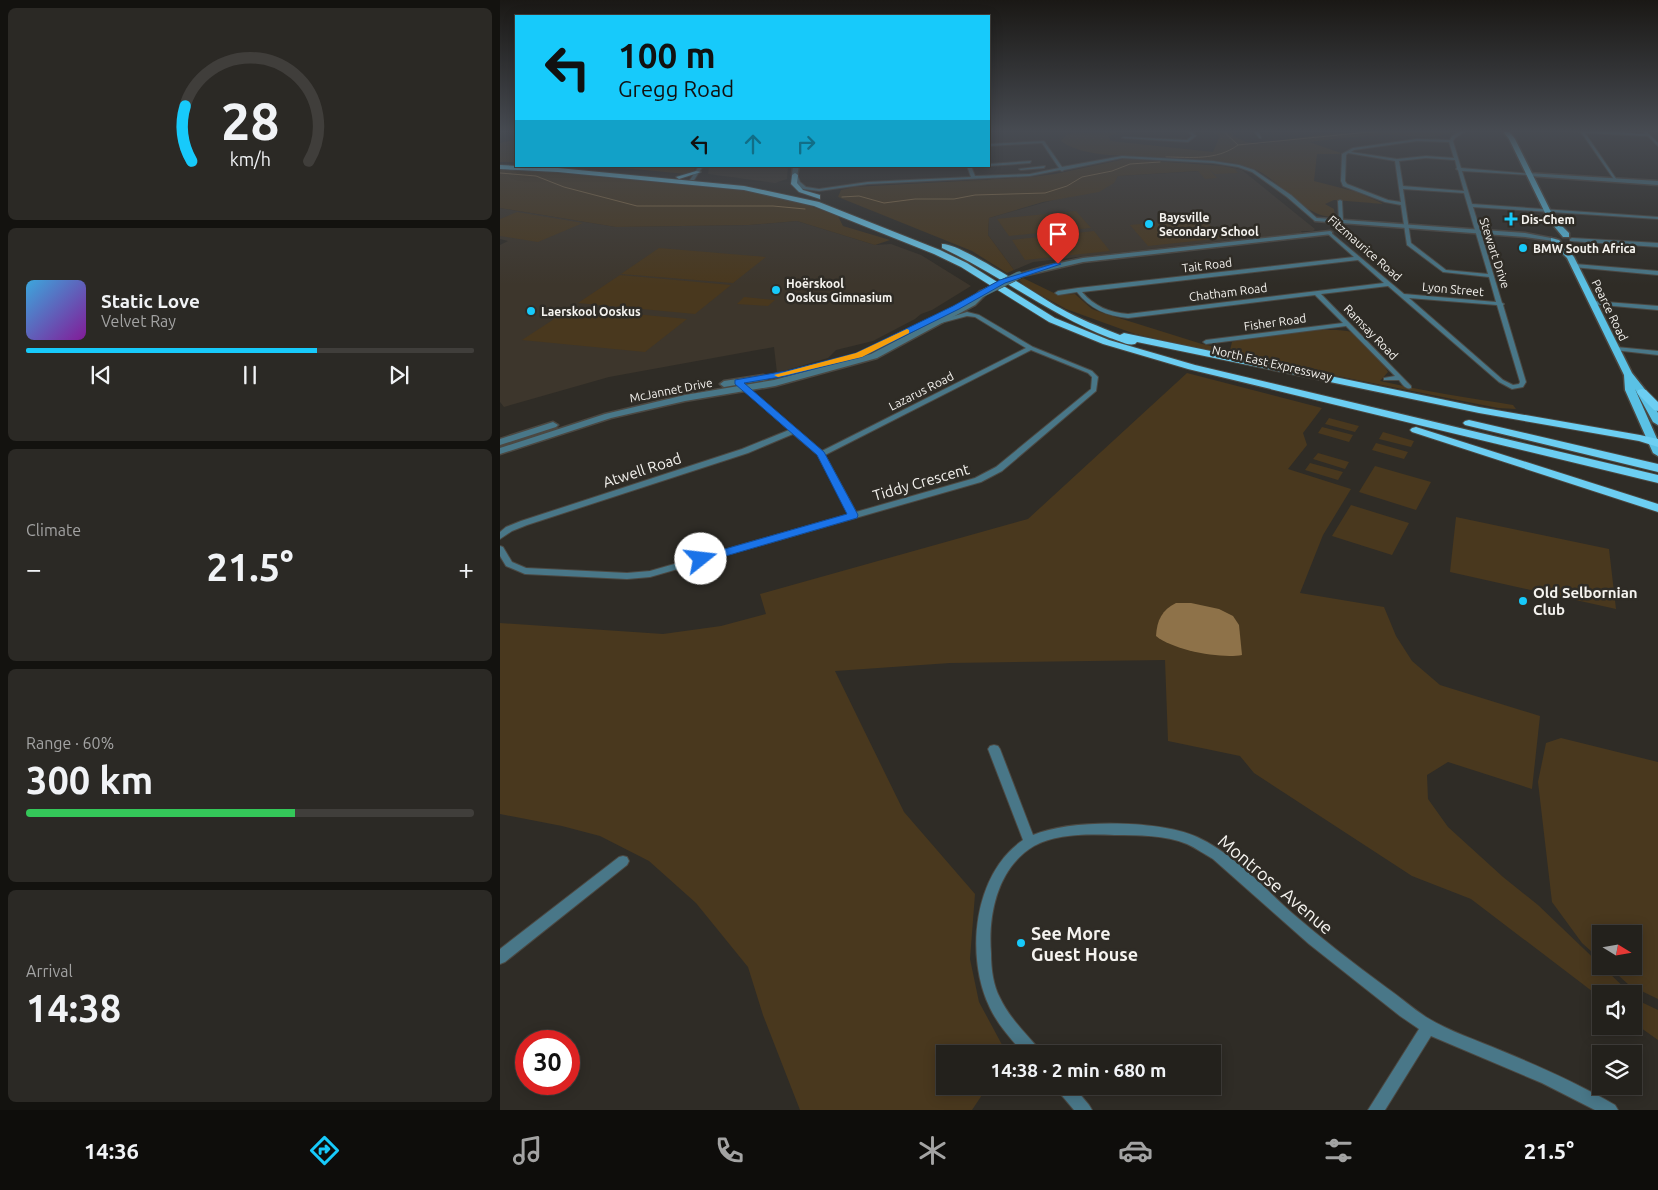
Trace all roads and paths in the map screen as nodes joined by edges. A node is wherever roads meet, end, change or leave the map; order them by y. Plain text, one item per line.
1 (679, 182) edge
2 (696, 182) edge
3 (729, 182) edge
4 (793, 182) edge
5 (797, 182) edge
6 (914, 182) edge
7 (1268, 182) edge
8 (1343, 182) edge
9 (1400, 182) edge
10 (1462, 182) edge
11 (1534, 182) edge
12 (1656, 182) edge
13 (732, 187) junction
14 (1401, 187) junction
15 (1658, 188) edge
16 (1465, 192) junction
17 (1340, 201) dead end
18 (828, 202) junction
19 (1403, 204) junction
20 (1469, 205) junction
21 (1547, 210) junction
22 (1658, 218) edge
23 (1552, 219) junction
24 (1317, 220) junction
25 (1341, 221) junction
26 (1407, 226) junction
27 (1478, 231) junction
28 (1330, 233) junction
29 (1552, 237) junction
30 (1570, 238) junction
31 (1658, 245) edge
32 (1570, 257) junction
33 (1358, 258) junction
34 (1575, 266) junction
35 (1658, 273) edge
36 (1492, 276) junction
37 (1389, 284) junction
38 (1078, 290) junction
39 (983, 293) junction
40 (1058, 293) dead end
41 (1317, 293) junction
42 (1402, 296) junction
43 (1593, 303) junction
44 (1501, 304) junction
45 (1658, 308) edge
46 (938, 319) junction
47 (1347, 324) junction
48 (1111, 334) junction
49 (1221, 340) junction
50 (1206, 342) dead end
51 (1227, 346) dead end
52 (1031, 348) junction
53 (1616, 349) junction
54 (1658, 353) edge
55 (1517, 361) joint
56 (845, 362) junction
57 (1192, 367) junction
58 (1628, 374) junction
59 (1400, 378) junction
60 (1386, 379) dead end
61 (738, 382) junction
62 (1409, 387) dead end
63 (746, 388) junction
64 (1642, 392) junction
65 (1658, 408) edge
66 (1658, 422) edge
67 (1646, 428) junction
68 (793, 431) junction
69 (1627, 436) junction
70 (500, 442) edge
71 (1656, 446) edge
72 (500, 450) edge
73 (821, 454) junction
74 (1658, 468) edge
75 (1658, 479) edge
76 (1613, 493) junction
77 (1658, 508) edge
78 (853, 515) junction
79 (1658, 516) edge
80 (500, 536) edge
81 (500, 549) edge
82 (994, 749) dead end
83 (1030, 842) junction
84 (623, 860) dead end
85 (500, 957) edge
86 (1428, 1026) junction
87 (1027, 1045) edge
88 (1071, 1095) edge
89 (1084, 1110) edge
90 (1376, 1110) edge
91 (1610, 1110) edge

1 - 13 highway
2 - 13 highway
3 - 18 highway
4 - 18 highway
5 - 6 street, Fitzmaurice Road
7 - 24 street, Fitzmaurice Road
8 - 19 street
9 - 14 street
10 - 16 street, Stewart Drive
11 - 21 main road
12 - 15 street
13 - 57 highway, North East Expressway
14 - 16 street
14 - 19 street
16 - 20 street, Stewart Drive
17 - 25 street
18 - 48 highway, North East Expressway
19 - 26 street
20 - 21 street
20 - 27 street, Stewart Drive
21 - 22 street
21 - 23 main road
23 - 29 main road
23 - 30 main road
24 - 25 street
24 - 28 street, Fitzmaurice Road
25 - 26 street
26 - 27 street
26 - 36 street
27 - 29 street
27 - 36 street, Stewart Drive
28 - 33 street, Fitzmaurice Road
28 - 39 street, bridge
29 - 30 main road
29 - 32 main road, Pearce Road
30 - 31 street
30 - 32 main road
32 - 34 main road, Pearce Road
33 - 37 street, Fitzmaurice Road
33 - 38 street, Tait Road
34 - 35 street
34 - 43 main road, Pearce Road
36 - 44 street, Stewart Drive
37 - 41 street, Chatham Road
37 - 42 street, Fitzmaurice Road
38 - 40 street, Tait Road
38 - 41 street, Chatham Road
39 - 46 street, McJannet Drive
39 - 46 street, McJannet Drive
41 - 47 street, Ramsay Road
42 - 44 street, Lyon Street
42 - 55 street, Fitzmaurice Road
43 - 45 street
43 - 53 main road, Pearce Road
44 - 55 street, Stewart Drive
46 - 52 street, Tiddy Crescent
46 - 56 street, McJannet Drive
47 - 49 street, Fisher Road
47 - 59 street, Ramsay Road
48 - 69 highway
48 - 74 highway, North East Expressway
49 - 50 street, Fisher Road
49 - 51 street
52 - 73 street, Lazarus Road
52 - 78 street, Tiddy Crescent
53 - 54 street
53 - 58 main road, Pearce Road
56 - 61 street, McJannet Drive
56 - 63 street, McJannet Drive
57 - 75 highway, North East Expressway
57 - 76 highway
58 - 64 main road, Pearce Road
58 - 67 main road, Pearce Road
59 - 60 street
59 - 62 street, Ramsay Road
61 - 63 street
61 - 70 street, McJannet Drive
63 - 68 street
63 - 72 street, McJannet Drive
64 - 65 highway
64 - 66 main road, Pearce Road
67 - 69 highway
67 - 71 main road, Pearce Road
68 - 73 street
68 - 80 street, Atwell Road
69 - 71 highway
73 - 78 street
76 - 77 highway
76 - 79 highway
78 - 81 street, Tiddy Crescent
82 - 83 street
83 - 86 street, Montrose Avenue
83 - 87 street, Montrose Avenue
84 - 85 street
86 - 90 street
86 - 91 street, Montrose Avenue
88 - 89 street

